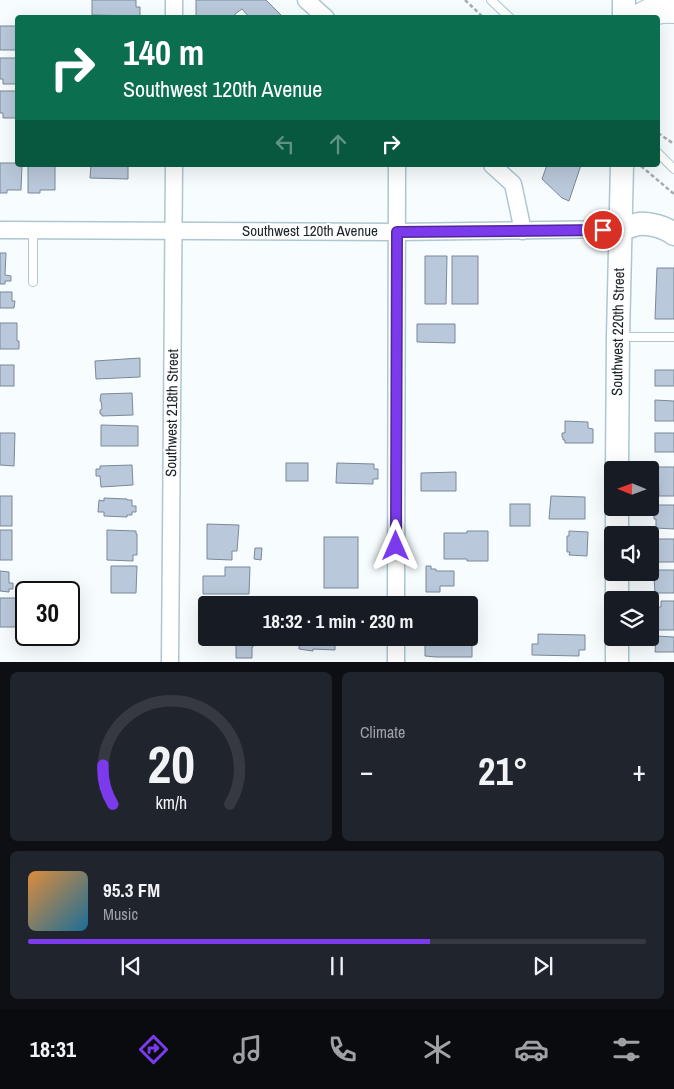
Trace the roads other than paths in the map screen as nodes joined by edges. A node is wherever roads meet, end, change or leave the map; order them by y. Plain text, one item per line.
1 (174, 0) edge
2 (306, 0) edge
3 (490, 0) edge
4 (624, 0) edge
5 (670, 0) edge
6 (674, 4) edge
7 (674, 9) edge
8 (174, 15) edge
9 (323, 15) edge
10 (507, 15) edge
11 (624, 15) edge
12 (645, 15) edge
13 (660, 155) edge
14 (174, 167) edge
15 (397, 167) edge
16 (494, 167) edge
17 (622, 167) edge
18 (674, 168) edge
19 (619, 229) junction
20 (0, 230) edge
21 (33, 230) junction
22 (174, 230) junction
23 (523, 231) junction
24 (397, 232) junction
25 (674, 234) edge
26 (33, 282) dead end
27 (618, 337) junction
28 (674, 337) edge
29 (617, 461) edge
30 (396, 596) edge
31 (396, 646) edge
32 (617, 646) edge
33 (170, 662) edge
34 (396, 662) edge
35 (617, 662) edge

1 - 8 street
2 - 9 street
3 - 10 lane
4 - 11 street
5 - 6 highway
7 - 12 highway
13 - 18 lane
14 - 22 street, Southwest 218th Street
15 - 24 street
16 - 23 street
17 - 19 street, Southwest 220th Street
19 - 23 street, Southwest 120th Avenue
19 - 25 street
19 - 27 street, Southwest 220th Street
20 - 21 street, Southwest 120th Avenue
21 - 22 street, Southwest 120th Avenue
21 - 26 lane
22 - 24 street, Southwest 120th Avenue
22 - 33 street, Southwest 218th Street
23 - 24 street, Southwest 120th Avenue
24 - 30 street
27 - 28 lane
27 - 29 street, Southwest 220th Street
31 - 34 street
32 - 35 street

